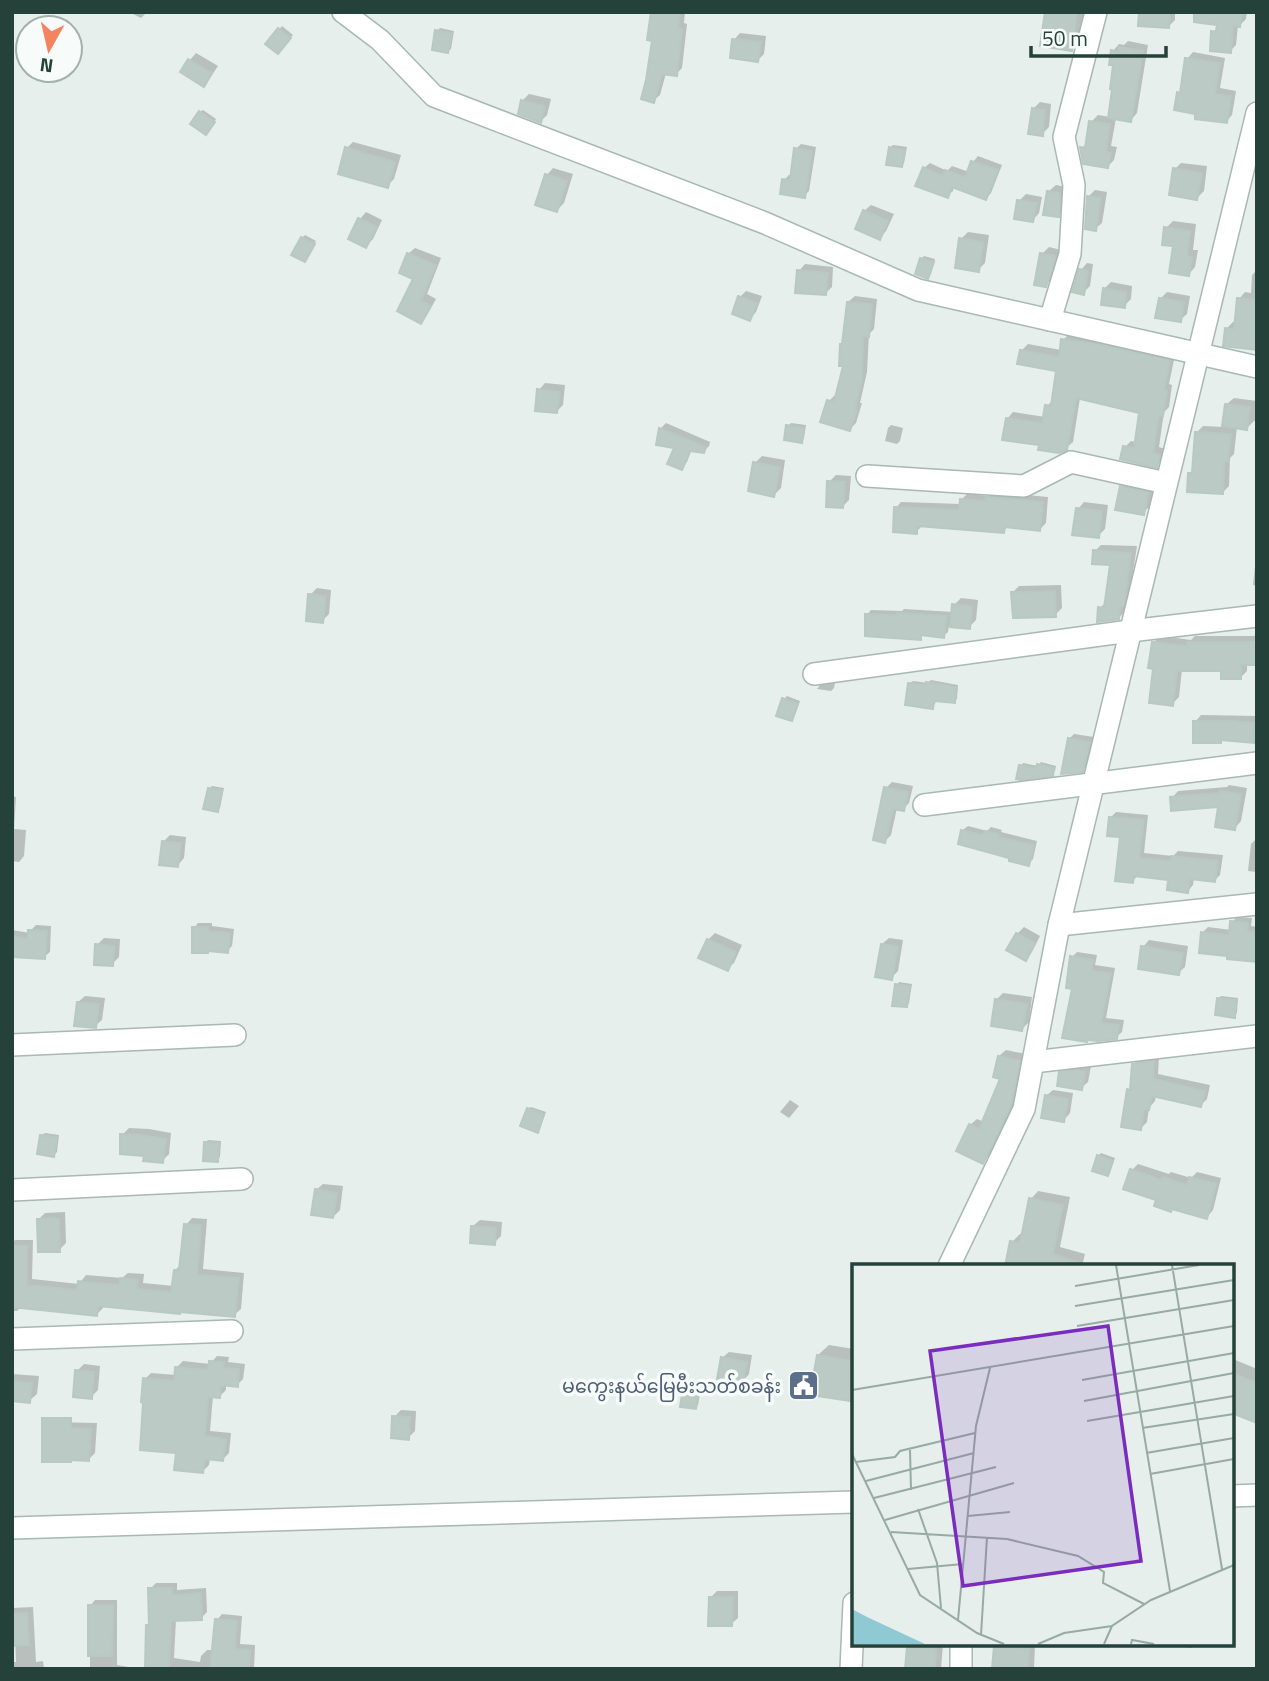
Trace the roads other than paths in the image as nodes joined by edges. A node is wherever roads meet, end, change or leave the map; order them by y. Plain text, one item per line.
1 (343, 12) edge
2 (1096, 12) edge
3 (1257, 113) edge
4 (1251, 157) edge
5 (1050, 320) junction
6 (1198, 354) junction
7 (1257, 367) edge
8 (867, 475) dead end
9 (1166, 482) junction
10 (1257, 616) edge
11 (1130, 631) junction
12 (814, 674) dead end
13 (1257, 763) edge
14 (1093, 784) junction
15 (924, 805) dead end
16 (1257, 904) edge
17 (1059, 925) junction
18 (234, 1035) dead end
19 (1257, 1036) edge
20 (12, 1045) edge
21 (1033, 1062) junction
22 (242, 1179) dead end
23 (12, 1190) edge
24 (950, 1264) edge
25 (232, 1331) dead end
26 (12, 1339) edge
27 (1257, 1495) edge
28 (1234, 1496) edge
29 (852, 1502) edge
30 (12, 1528) edge
31 (852, 1646) edge
32 (961, 1646) edge
33 (851, 1669) edge
34 (961, 1669) edge

1 - 5 street
2 - 5 street
3 - 4 street
4 - 6 street
5 - 6 street
6 - 7 street
6 - 9 street
8 - 9 street
9 - 11 street
10 - 11 street
11 - 12 street
11 - 14 street
13 - 14 street
14 - 15 street
14 - 17 street
16 - 17 street
17 - 21 street
18 - 20 street
19 - 21 street
21 - 24 street
22 - 23 street
25 - 26 street
27 - 28 street
29 - 30 street
31 - 33 street
32 - 34 street

